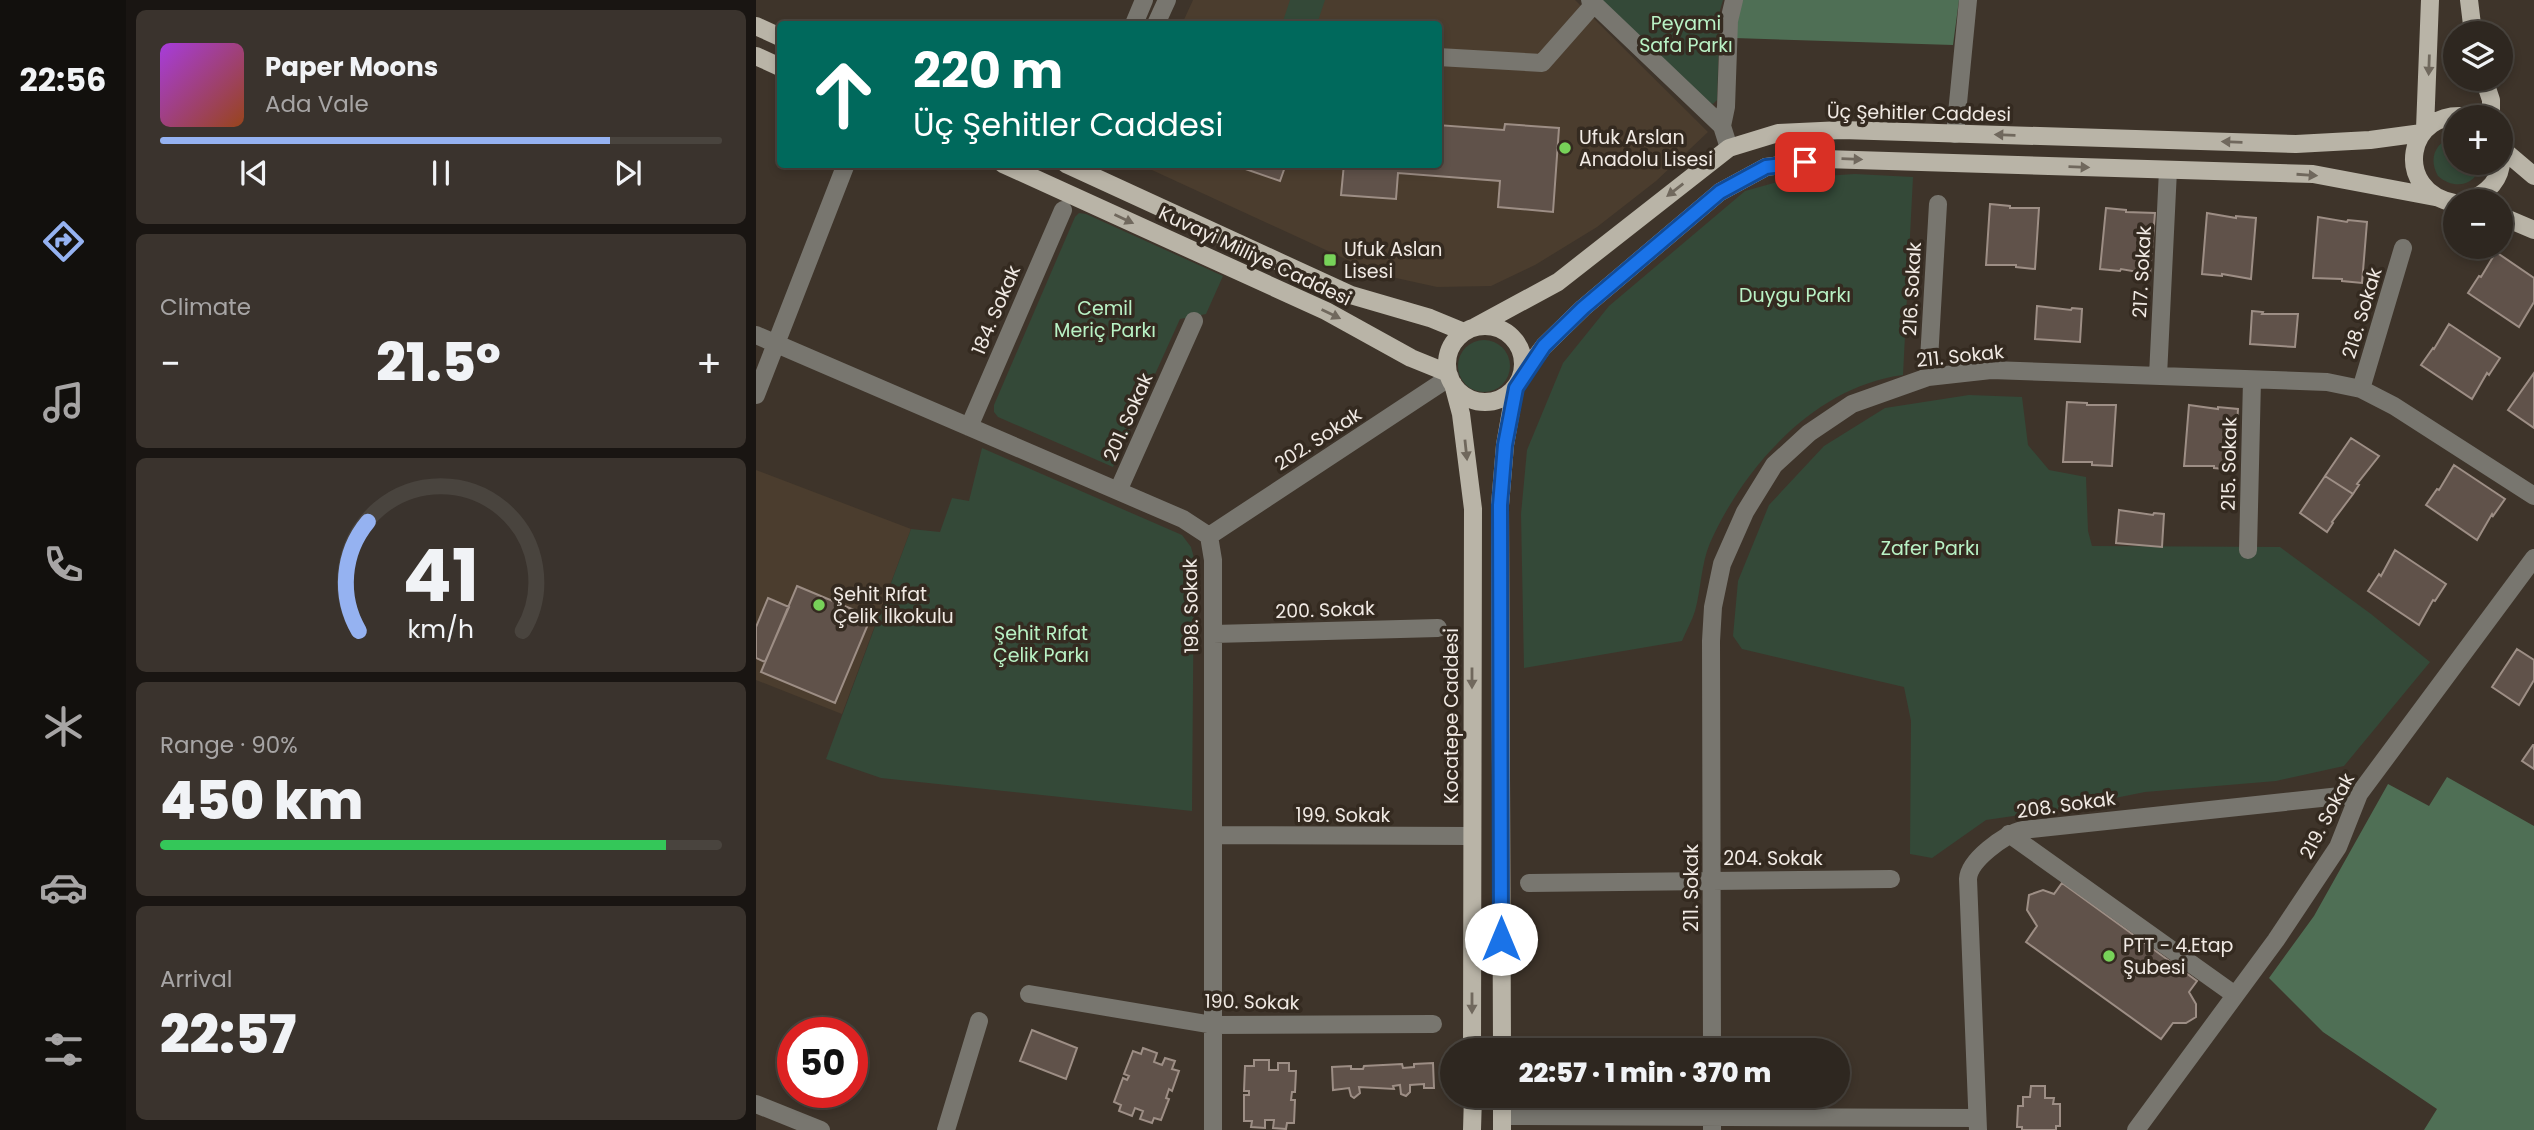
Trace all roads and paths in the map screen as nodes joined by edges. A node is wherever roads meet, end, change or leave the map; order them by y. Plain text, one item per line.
1 (1144, 0) edge
2 (1167, 0) edge
3 (1734, 0) edge
4 (1968, 0) edge
5 (2430, 0) edge
6 (2469, 0) edge
7 (1592, 2) edge
8 (1135, 21) edge
9 (1157, 21) edge
10 (2472, 21) edge
11 (756, 26) edge
12 (777, 36) edge
13 (756, 56) edge
14 (1442, 57) edge
15 (777, 66) edge
16 (2443, 118) edge
17 (1721, 126) junction
18 (2424, 131) junction
19 (1955, 134) junction
20 (1729, 148) junction
21 (2513, 158) edge
22 (844, 168) edge
23 (1012, 168) edge
24 (1079, 168) edge
25 (1081, 168) edge
26 (2168, 170) junction
27 (2534, 176) edge
28 (1070, 194) junction
29 (2435, 197) junction
30 (2443, 199) edge
31 (1938, 204) dead end
32 (2513, 221) edge
33 (2534, 230) edge
34 (2403, 248) dead end
35 (1194, 321) dead end
36 (1469, 330) junction
37 (756, 335) edge
38 (776, 344) junction
39 (2158, 376) junction
40 (1928, 377) junction
41 (1450, 378) junction
42 (2252, 380) junction
43 (1518, 382) junction
44 (2361, 389) junction
45 (756, 395) edge
46 (969, 427) junction
47 (1118, 491) junction
48 (2534, 496) edge
49 (1209, 536) junction
50 (2248, 550) dead end
51 (2532, 565) edge
52 (1438, 628) dead end
53 (1213, 634) junction
54 (2358, 794) junction
55 (2009, 834) junction
56 (1213, 835) junction
57 (1472, 836) junction
58 (1891, 879) dead end
59 (1712, 880) junction
60 (1529, 883) dead end
61 (1029, 994) dead end
62 (2235, 995) junction
63 (979, 1021) dead end
64 (1433, 1024) dead end
65 (1213, 1025) junction
66 (1472, 1038) edge
67 (1502, 1038) edge
68 (1712, 1038) edge
69 (756, 1104) edge
70 (1472, 1108) edge
71 (1502, 1123) edge
72 (1712, 1123) edge
73 (1978, 1124) edge
74 (821, 1130) edge
75 (946, 1130) edge
76 (1213, 1130) edge
77 (1472, 1130) edge
78 (2136, 1130) edge

1 - 8 street
2 - 9 street
3 - 17 street
4 - 19 street
5 -> 18 main road
6 - 10 main road
7 - 14 street
7 - 17 street
11 - 12 main road
13 - 15 main road
16 - 18 main road, Üç Şehitler Caddesi
17 - 20 street
18 -> 19 main road, Üç Şehitler Caddesi
18 - 29 main road
19 - 20 main road, Üç Şehitler Caddesi
20 -> 36 main road, Üç Şehitler Caddesi
21 - 27 main road
22 - 38 street
23 - 28 main road, Kuvayi Milliye Caddesi
24 - 28 main road
25 - 36 main road, Kuvayi Milliye Caddesi
26 -> 29 main road
26 - 39 street, 217. Sokak
43 -> 26 main road
28 -> 41 main road, Kuvayi Milliye Caddesi
28 - 46 street, 184. Sokak
29 - 30 main road
31 - 40 street, 216. Sokak
32 - 33 main road
34 - 44 street, 218. Sokak
35 - 47 street, 201. Sokak
36 - 41 main road
36 - 43 main road
37 - 38 street, 198. Sokak
38 - 45 street
38 - 46 street, 198. Sokak
39 - 40 street, 211. Sokak
39 - 42 street, 211. Sokak
40 - 59 street, 211. Sokak
41 - 43 main road
41 - 49 street, 202. Sokak
41 -> 57 main road, Kocatepe Caddesi
42 - 44 street, 211. Sokak
42 - 50 street, 215. Sokak
43 - 67 main road
44 - 48 street, 211. Sokak
46 - 47 street, 198. Sokak
47 - 49 street, 198. Sokak
49 - 53 street, 198. Sokak
51 - 54 street, 219. Sokak
52 - 53 street, 200. Sokak
53 - 56 street, 198. Sokak
54 - 55 street, 208. Sokak
54 - 62 street, 219. Sokak
55 - 62 street
55 - 73 street, 208. Sokak
56 - 57 street, 199. Sokak
56 - 65 street, 198. Sokak
57 -> 66 main road, Kocatepe Caddesi
58 - 59 street, 204. Sokak
59 - 60 street, 204. Sokak
59 - 68 street, 211. Sokak
61 - 65 street, 190. Sokak
62 - 78 street, 219. Sokak
63 - 75 street
64 - 65 street, 190. Sokak
65 - 76 street, 198. Sokak
69 - 74 street
70 - 77 main road
71 - 72 street
72 - 73 street

